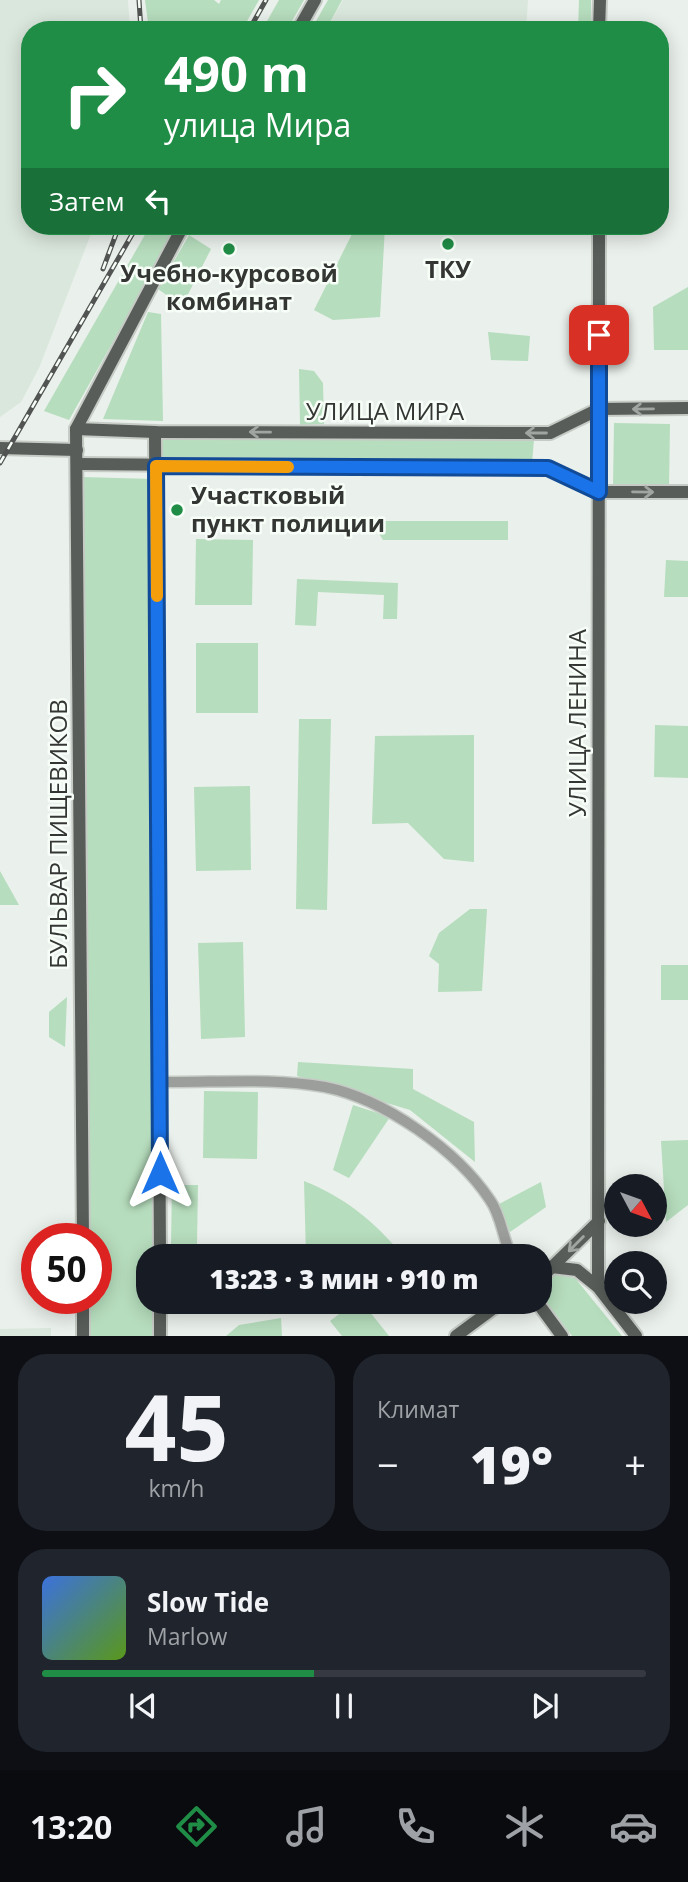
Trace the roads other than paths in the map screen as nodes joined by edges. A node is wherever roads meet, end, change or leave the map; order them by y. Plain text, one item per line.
1 (315, 0) edge
2 (600, 0) edge
3 (303, 21) edge
4 (600, 21) edge
5 (178, 235) edge
6 (599, 235) edge
7 (688, 408) edge
8 (599, 409) junction
9 (76, 429) junction
10 (155, 432) junction
11 (0, 448) edge
12 (76, 450) junction
13 (77, 464) junction
14 (156, 466) junction
15 (599, 492) junction
16 (688, 492) edge
17 (159, 1082) junction
18 (599, 1221) junction
19 (83, 1223) edge
20 (160, 1244) edge
21 (507, 1244) edge
22 (552, 1267) joint
23 (598, 1286) junction
24 (83, 1314) edge
25 (160, 1314) edge
26 (486, 1314) edge
27 (544, 1314) edge
28 (83, 1336) edge
29 (160, 1336) edge
30 (456, 1336) edge
31 (562, 1336) edge
32 (636, 1336) edge

1 - 3 main road
2 - 4 main road
5 - 9 main road
6 - 8 main road, УЛИЦА ЛЕНИНА
7 -> 8 main road, УЛИЦА МИРА
8 -> 10 main road, УЛИЦА МИРА
8 - 15 main road, УЛИЦА ЛЕНИНА
9 - 10 main road, УЛИЦА МИРА
9 - 12 main road, БУЛЬВАР ПИЩЕВИКОВ
10 - 14 main road
11 - 12 main road
12 - 13 main road, БУЛЬВАР ПИЩЕВИКОВ
13 - 14 main road
13 - 19 main road, БУЛЬВАР ПИЩЕВИКОВ
14 - 15 main road
14 - 17 main road
15 -> 16 main road
15 - 18 main road, УЛИЦА ЛЕНИНА
17 - 20 main road
17 - 21 street
18 -> 22 main road
18 - 23 main road, УЛИЦА ЛЕНИНА
22 - 23 main road
23 - 32 main road
24 - 28 main road
25 - 29 main road
26 - 30 main road
27 - 31 main road

